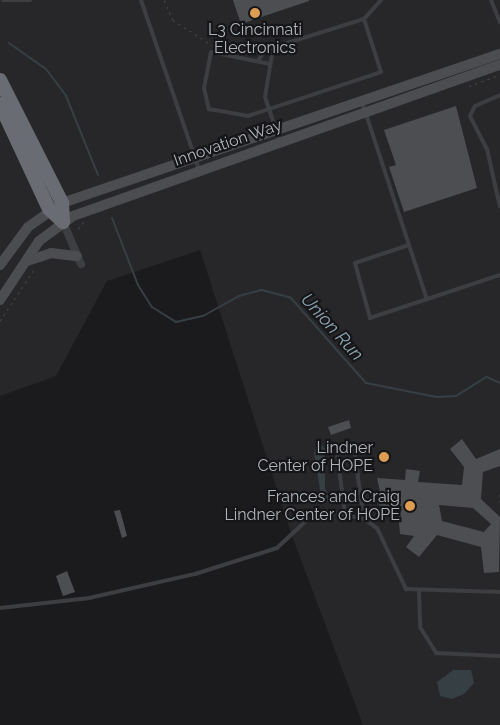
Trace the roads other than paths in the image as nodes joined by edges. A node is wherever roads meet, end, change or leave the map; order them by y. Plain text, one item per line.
1 (3, 0) edge
2 (30, 0) edge
3 (141, 0) edge
4 (381, 0) edge
5 (491, 0) edge
6 (364, 19) junction
7 (500, 22) edge
8 (273, 49) junction
9 (500, 54) edge
10 (258, 61) junction
11 (270, 64) junction
12 (500, 65) edge
13 (0, 80) edge
14 (500, 95) edge
15 (0, 104) edge
16 (364, 107) junction
17 (269, 109) junction
18 (276, 131) junction
19 (280, 142) junction
20 (194, 158) junction
21 (199, 169) junction
22 (62, 203) junction
23 (500, 207) edge
24 (49, 209) junction
25 (63, 222) junction
26 (410, 245) junction
27 (79, 260) joint
28 (26, 261) junction
29 (0, 265) edge
30 (500, 276) edge
31 (0, 300) edge
32 (427, 300) junction
33 (370, 445) dead end
34 (354, 449) junction
35 (345, 514) junction
36 (364, 519) junction
37 (420, 592) junction
38 (500, 592) edge
39 (0, 608) edge
40 (500, 656) edge

1 - 2 lane
3 - 20 lane
4 - 6 lane
5 - 7 lane
6 - 8 lane
6 - 17 lane
8 - 10 lane
8 - 11 lane
9 - 16 main road, Innovation Way
10 - 11 lane
10 - 17 lane
11 - 17 lane
12 - 16 main road, Innovation Way
13 - 22 highway
14 - 23 lane
15 - 24 highway
16 - 18 main road, Innovation Way
16 - 19 main road, Innovation Way
16 - 26 lane
17 - 18 lane
18 - 19 lane
18 - 20 main road, Innovation Way
19 - 21 main road, Innovation Way
20 - 21 lane
20 - 22 main road, Innovation Way
21 - 25 main road, Innovation Way
22 - 24 main road, Innovation Way
22 - 25 highway
24 - 25 highway
24 - 29 main road, Innovation Way
25 - 27 street
25 - 28 main road, Innovation Way
26 - 32 lane
26 - 32 lane
27 - 28 main road
28 - 31 main road, Innovation Way
30 - 32 lane
33 - 34 lane
34 - 35 lane
34 - 36 lane
35 - 36 lane
35 - 39 lane
36 - 37 lane
37 - 38 lane
37 - 40 lane

